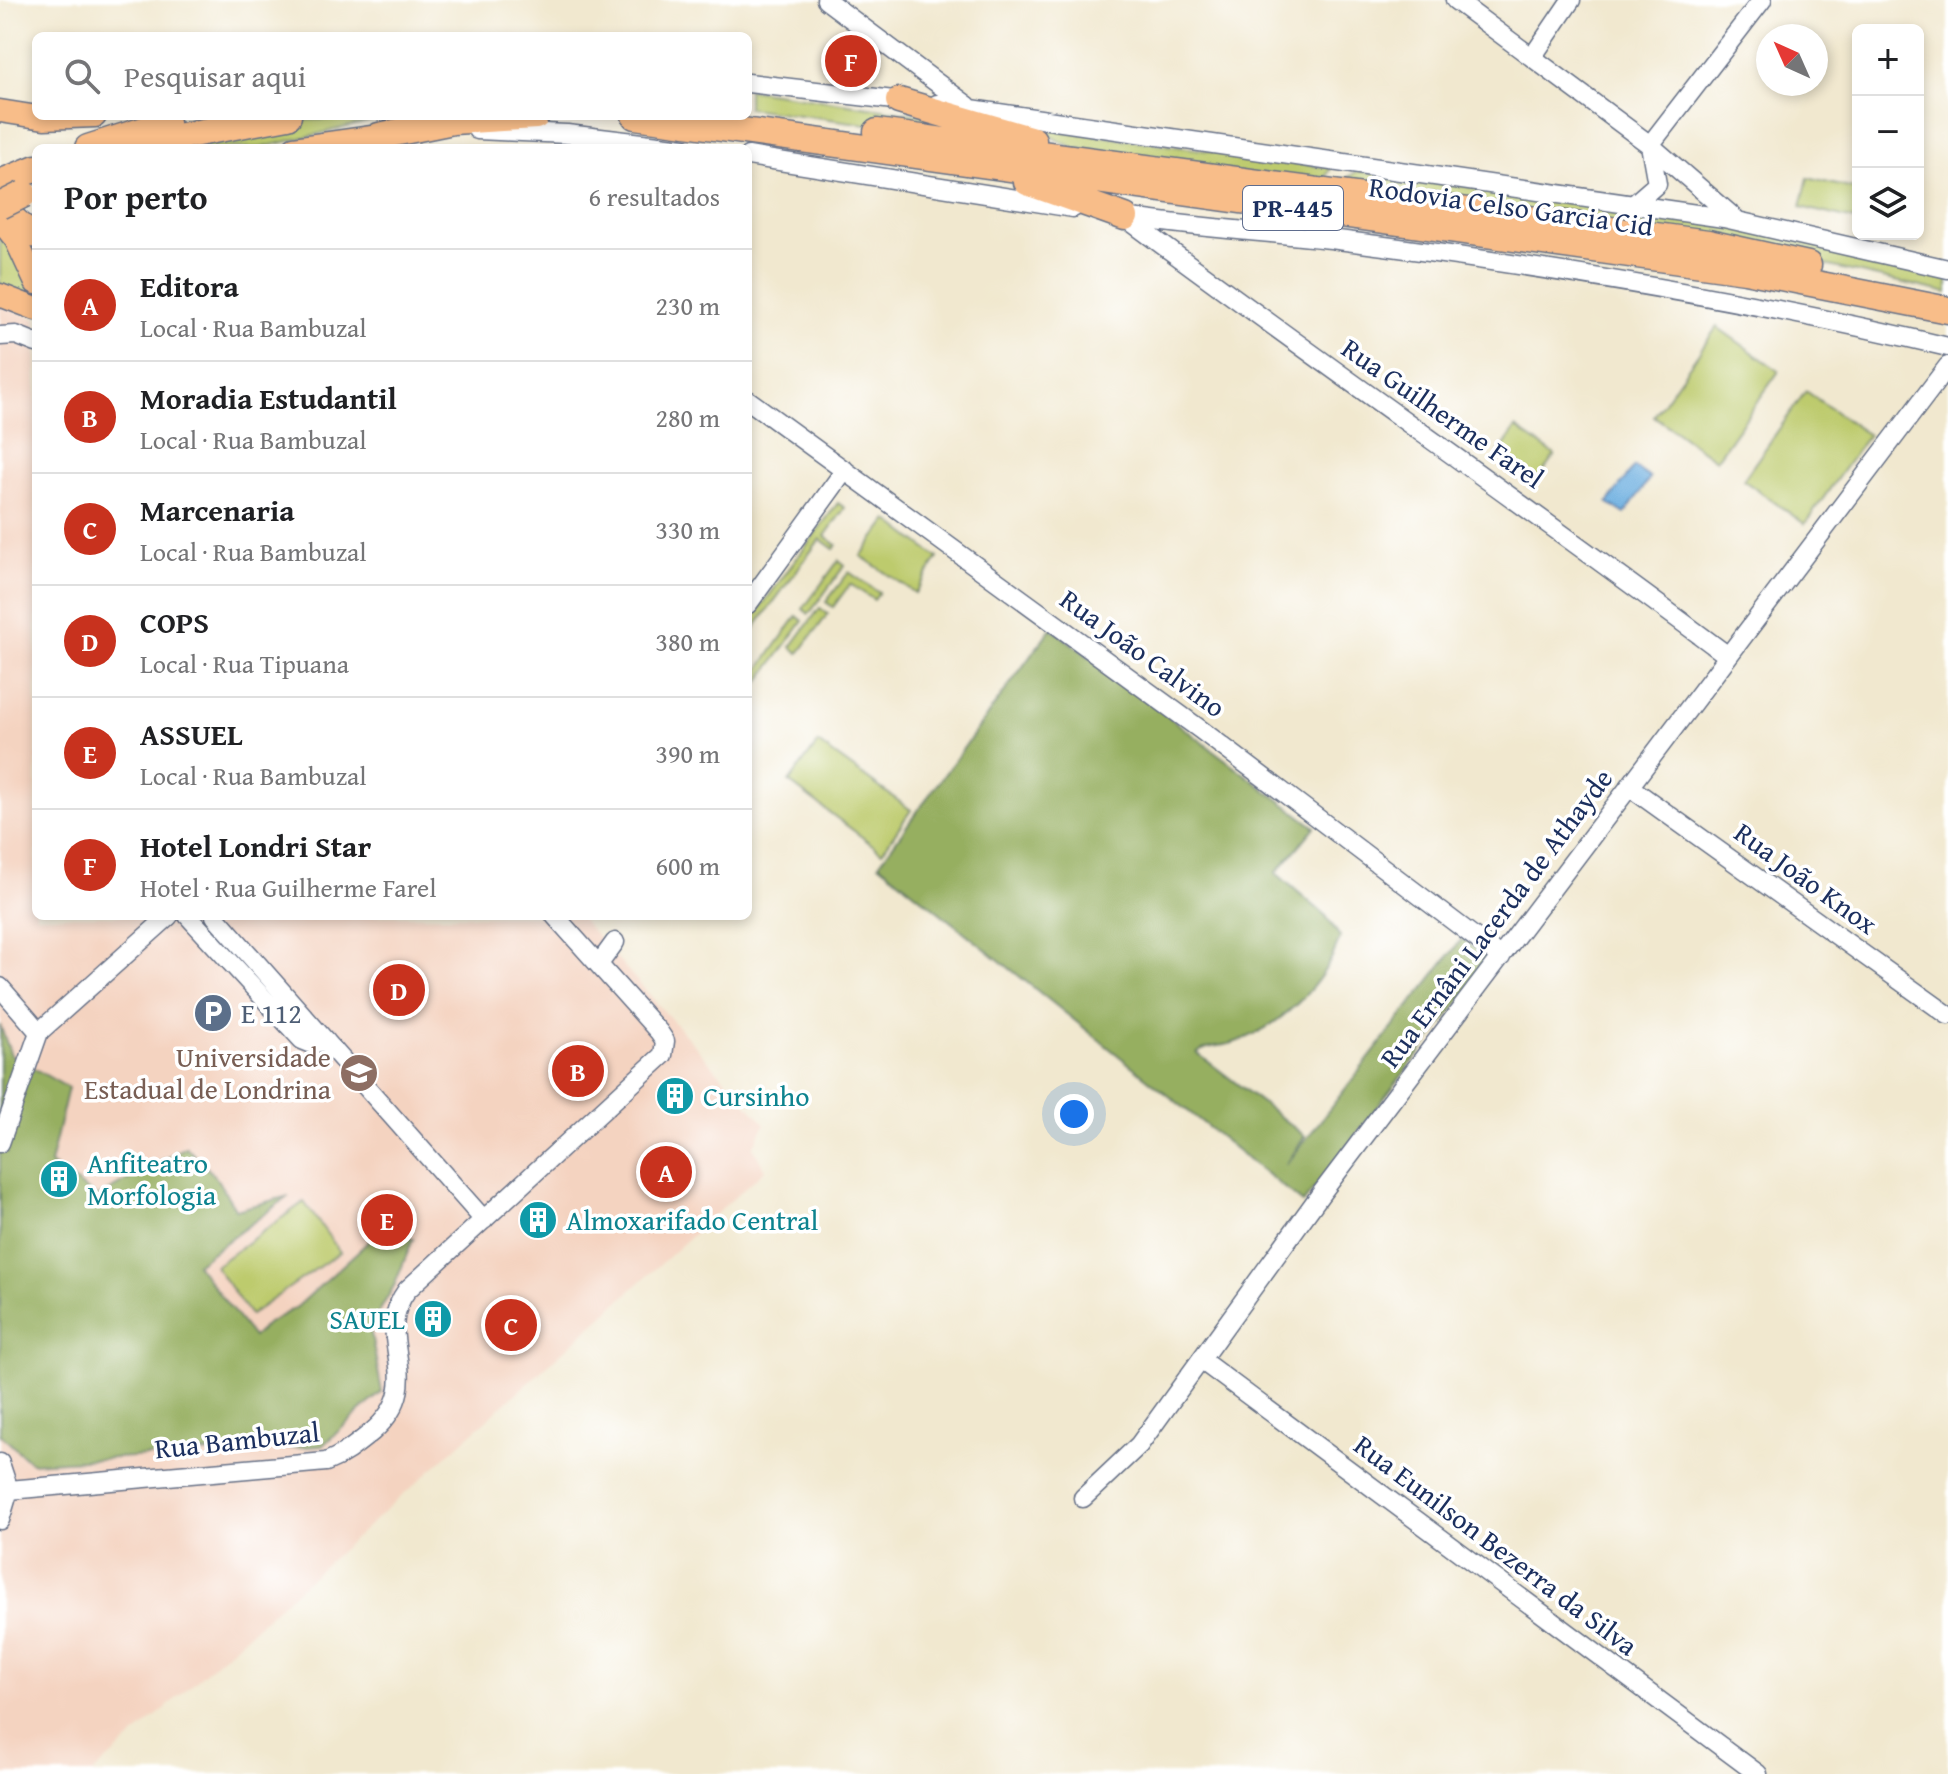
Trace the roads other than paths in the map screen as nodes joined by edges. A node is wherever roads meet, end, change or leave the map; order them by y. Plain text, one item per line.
1 (826, 0) edge
2 (1455, 0) edge
3 (1571, 0) edge
4 (1762, 0) edge
5 (1533, 56) junction
6 (752, 83) edge
7 (899, 101) junction
8 (968, 106) junction
9 (0, 111) edge
10 (32, 116) edge
11 (752, 116) edge
12 (180, 120) edge
13 (267, 120) edge
14 (470, 120) edge
15 (663, 120) edge
16 (387, 142) edge
17 (98, 144) edge
18 (152, 144) edge
19 (356, 144) edge
20 (640, 144) edge
21 (1650, 145) junction
22 (752, 157) edge
23 (1093, 161) junction
24 (974, 164) junction
25 (32, 172) edge
26 (11, 192) edge
27 (1634, 204) junction
28 (1125, 217) junction
29 (0, 220) edge
30 (1738, 221) junction
31 (32, 230) edge
32 (1948, 269) edge
33 (32, 274) edge
34 (0, 295) edge
35 (1948, 296) edge
36 (32, 307) edge
37 (1948, 310) edge
38 (0, 336) edge
39 (32, 341) edge
40 (1948, 347) edge
41 (1948, 366) edge
42 (752, 403) edge
43 (845, 470) junction
44 (752, 598) edge
45 (1728, 656) junction
46 (1631, 788) junction
47 (165, 920) edge
48 (192, 920) edge
49 (219, 920) edge
50 (559, 920) edge
51 (615, 942) dead end
52 (1501, 957) junction
53 (599, 964) junction
54 (0, 987) edge
55 (1948, 991) edge
56 (1943, 1011) edge
57 (39, 1032) junction
58 (326, 1041) junction
59 (0, 1143) edge
60 (484, 1220) junction
61 (1201, 1360) junction
62 (0, 1463) edge
63 (9, 1490) junction
64 (1083, 1498) dead end
65 (0, 1520) edge
66 (1758, 1774) edge

1 - 8 street
2 - 5 street
3 - 5 street
4 - 21 street
5 - 21 street
6 - 7 street, Rodovia Celso Garcia Cid / PR-445
7 - 8 street, Rodovia Celso Garcia Cid / PR-445
7 - 23 highway
8 - 27 street, Rodovia Celso Garcia Cid / PR-445
9 - 10 main road
11 - 23 highway, Rodovia Celso Garcia Cid / PR-445
12 - 17 highway
13 - 18 highway
14 - 16 highway
15 - 24 highway, Rodovia Celso Garcia Cid / PR-445
16 - 19 main road
16 - 20 street
21 - 27 street
21 - 30 street
22 - 28 street, Rodovia Celso Garcia Cid / PR-445
23 - 35 highway, Rodovia Celso Garcia Cid / PR-445
24 - 28 highway
24 - 37 highway, Rodovia Celso Garcia Cid / PR-445
25 - 26 highway
26 - 31 main road
27 - 30 street, Rodovia Celso Garcia Cid / PR-445
28 - 40 street, Rodovia Celso Garcia Cid / PR-445
28 - 45 street, Rua Guilherme Farel
29 - 33 main road
30 - 32 street, Rodovia Celso Garcia Cid / PR-445
34 - 36 main road
38 - 39 street
41 - 45 street, Rua Ernâni Lacerda de Athayde
42 - 43 street, Rua João Calvino
43 - 44 street
43 - 52 street, Rua João Calvino
45 - 46 street, Rua Ernâni Lacerda de Athayde
46 - 52 street, Rua Ernâni Lacerda de Athayde
46 - 56 street, Rua João Knox
47 - 57 street
48 - 58 street
49 - 58 street
50 - 53 street, Rua Bambuzal
51 - 53 street
52 - 61 street, Rua Ernâni Lacerda de Athayde
53 - 60 street, Rua Bambuzal
54 - 57 street
55 - 56 street
57 - 59 street
58 - 60 street
60 - 63 street, Rua Bambuzal
61 - 64 street, Rua Ernâni Lacerda de Athayde
61 - 66 street, Rua Eunilson Bezerra da Silva
62 - 63 street
63 - 65 street

